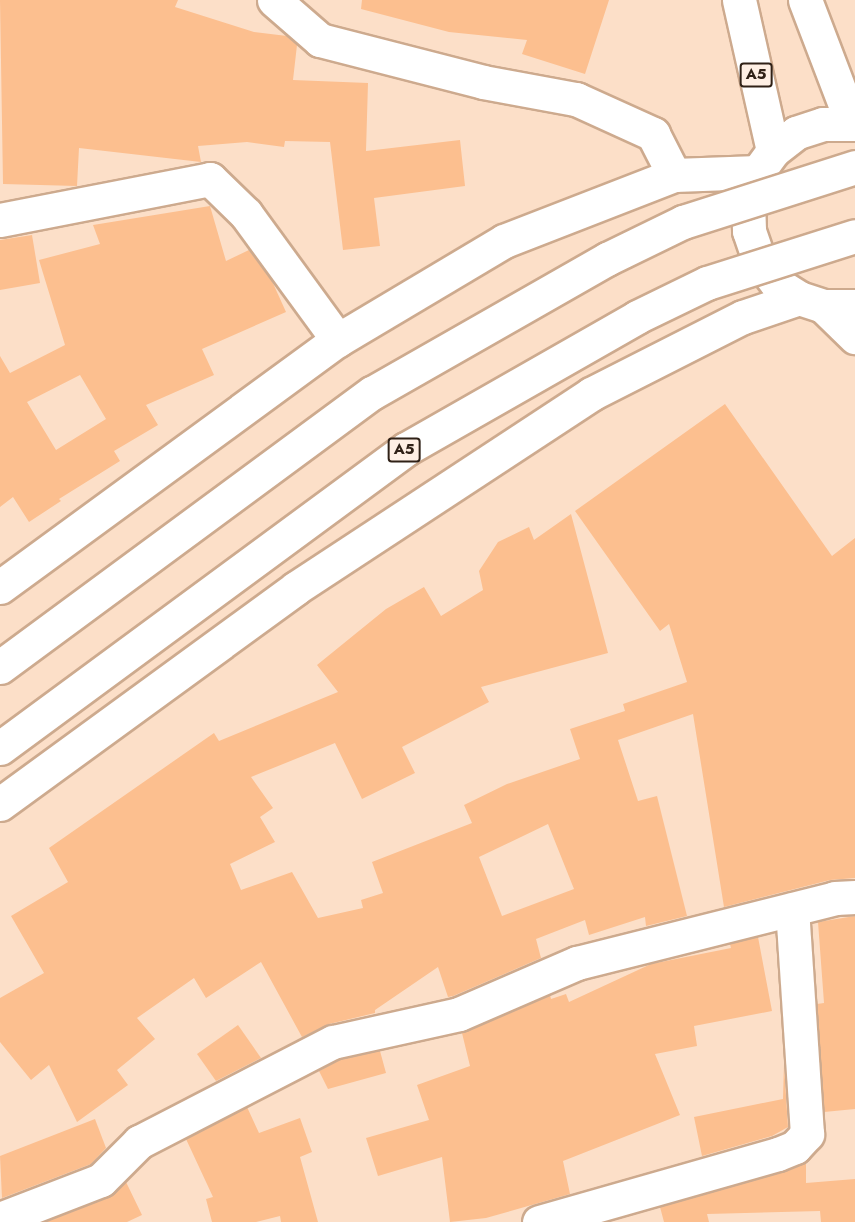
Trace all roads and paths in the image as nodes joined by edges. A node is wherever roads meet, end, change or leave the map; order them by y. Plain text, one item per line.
1 (274, 0) edge
2 (740, 0) edge
3 (806, 0) edge
4 (853, 123) edge
5 (765, 161) junction
6 (855, 167) edge
7 (674, 175) junction
8 (0, 220) edge
9 (855, 236) edge
10 (826, 303) edge
11 (855, 337) edge
12 (338, 340) junction
13 (0, 587) edge
14 (0, 667) edge
15 (0, 748) edge
16 (0, 804) edge
17 (855, 897) edge
18 (792, 909) junction
19 (0, 1219) edge
20 (539, 1222) edge

1 - 7 main road
2 - 5 main road, A5
3 - 4 main road
4 - 5 main road
5 - 7 main road
5 - 10 main road
6 - 14 main road, bridge
7 - 12 main road
8 - 12 main road
9 - 15 main road, A5, bridge
10 - 11 main road
10 - 16 main road
12 - 13 main road
17 - 18 main road
18 - 19 main road
18 - 20 main road

